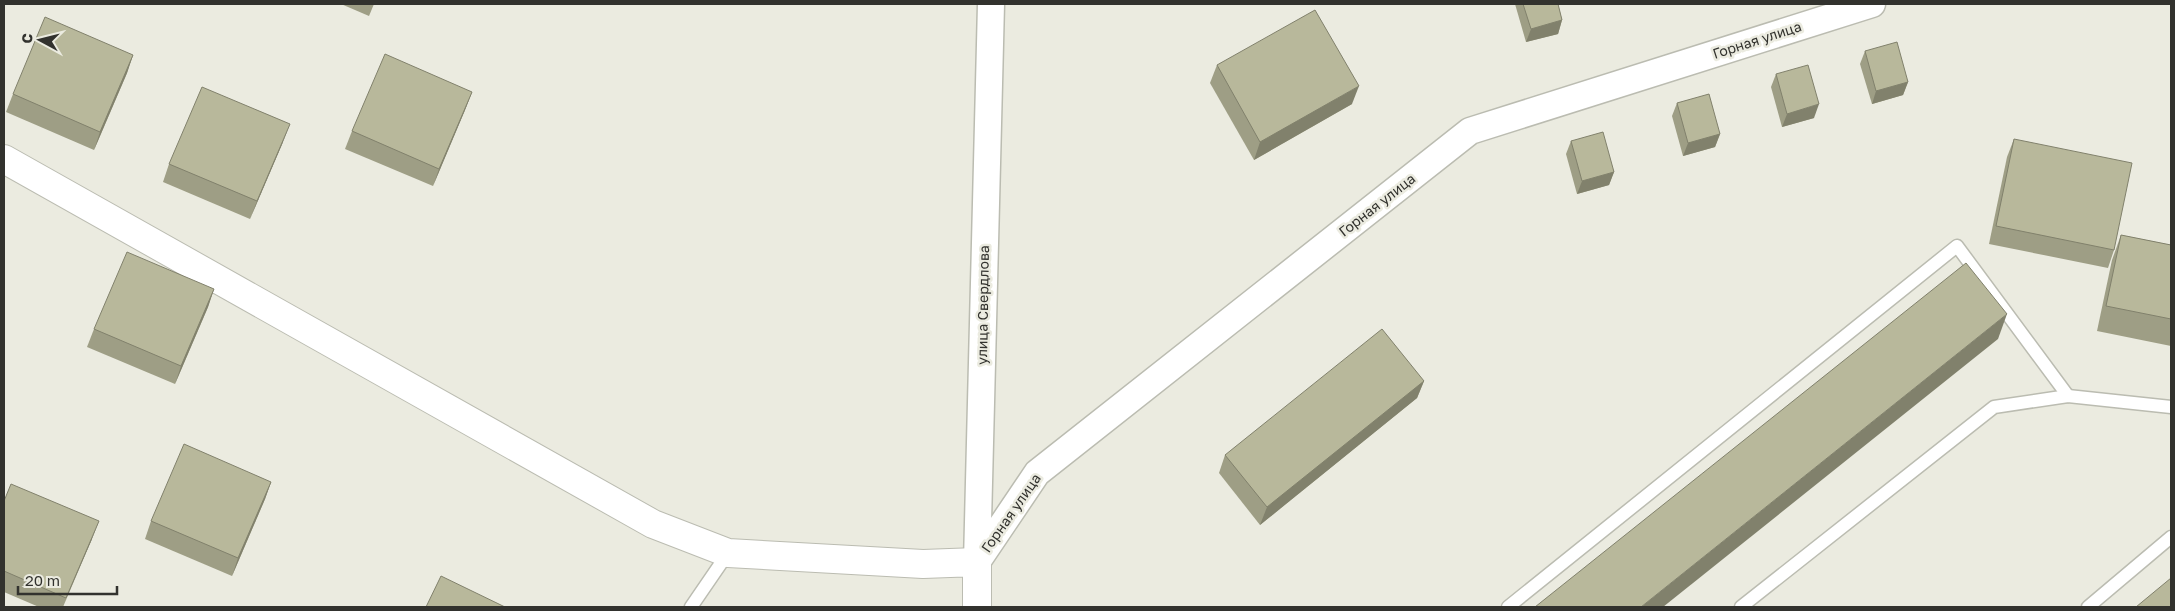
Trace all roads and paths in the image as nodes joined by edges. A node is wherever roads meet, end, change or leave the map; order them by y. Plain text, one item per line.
1 (991, 4) edge
2 (1872, 4) edge
3 (4, 159) edge
4 (2068, 396) junction
5 (2171, 407) edge
6 (2171, 537) edge
7 (728, 552) junction
8 (976, 562) junction
9 (691, 607) edge
10 (977, 607) edge
11 (1508, 607) edge
12 (1741, 607) edge
13 (2088, 607) edge

1 - 8 street, улица Свердлова
2 - 8 street, Горная улица
3 - 7 street
4 - 5 lane
4 - 11 lane
4 - 12 lane
6 - 13 lane
7 - 8 street
7 - 9 lane
8 - 10 street, улица Свердлова

